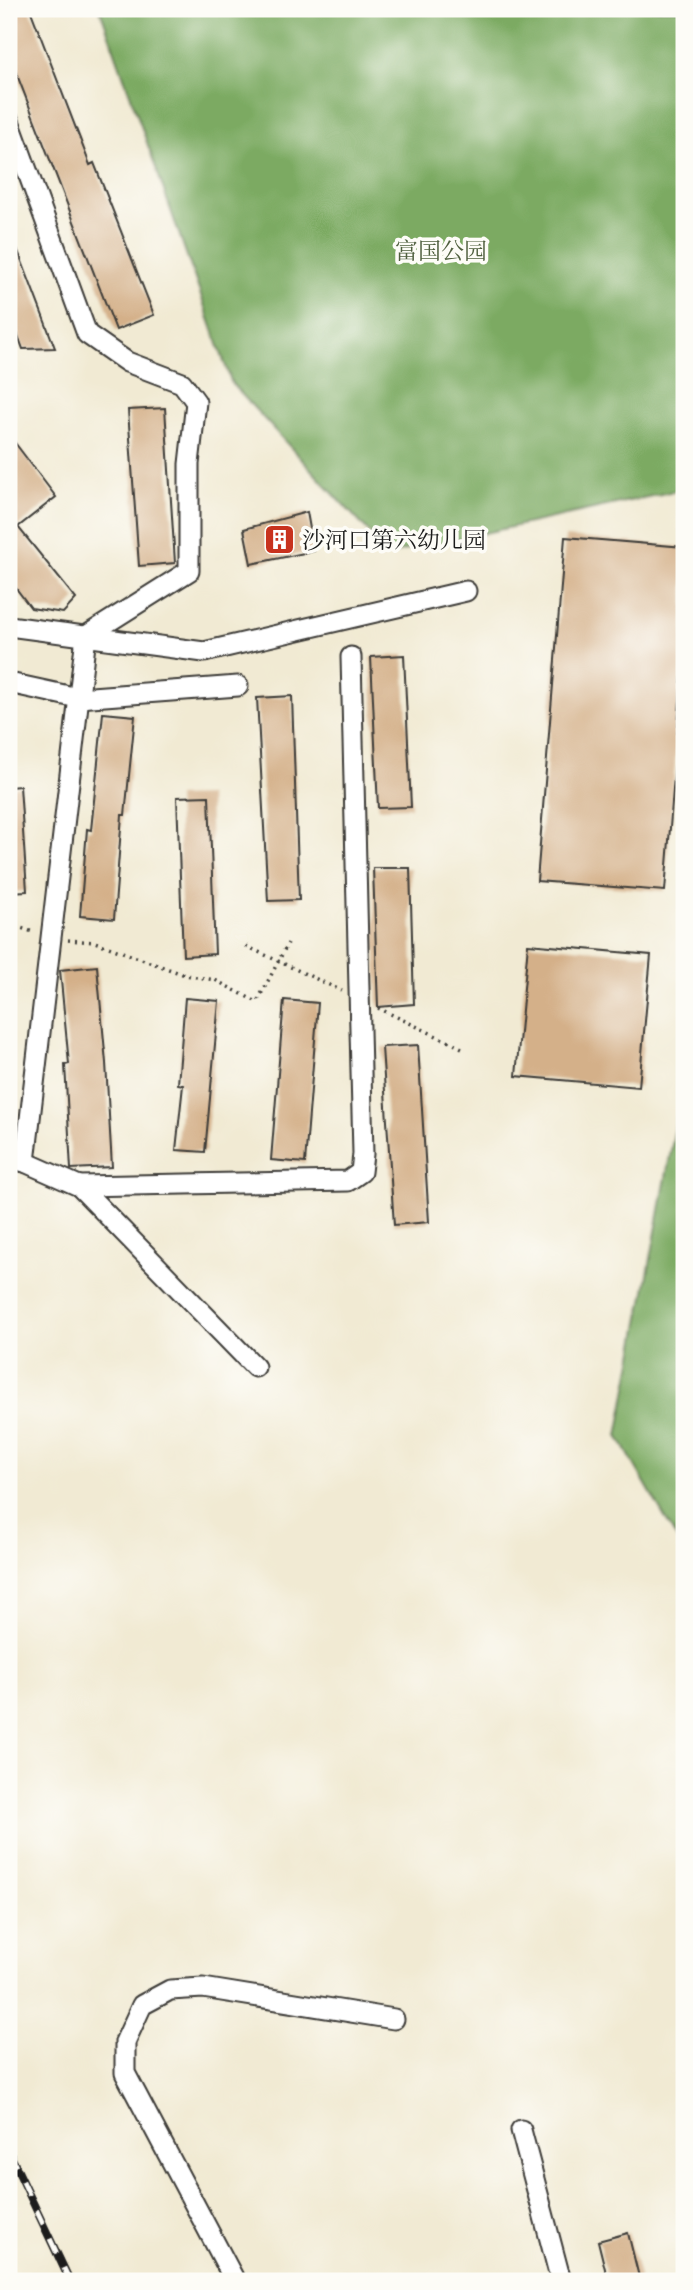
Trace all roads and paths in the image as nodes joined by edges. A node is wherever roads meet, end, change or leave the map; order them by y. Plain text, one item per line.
1 (9, 121) edge
2 (466, 591) dead end
3 (9, 626) edge
4 (86, 636) junction
5 (351, 657) dead end
6 (9, 683) edge
7 (237, 686) dead end
8 (78, 698) junction
9 (9, 923) edge
10 (51, 939) junction
11 (289, 943) dead end
12 (17, 1160) edge
13 (79, 1186) junction
14 (254, 1367) dead end
15 (394, 2020) dead end
16 (521, 2130) dead end
17 (236, 2281) edge
18 (561, 2281) edge

1 - 4 street
2 - 4 street
3 - 4 street
4 - 8 street
5 - 13 street
6 - 8 street
7 - 8 street
8 - 10 street
9 - 10 path
10 - 11 path
10 - 12 street
12 - 13 street
13 - 14 street
15 - 17 street
16 - 18 street

